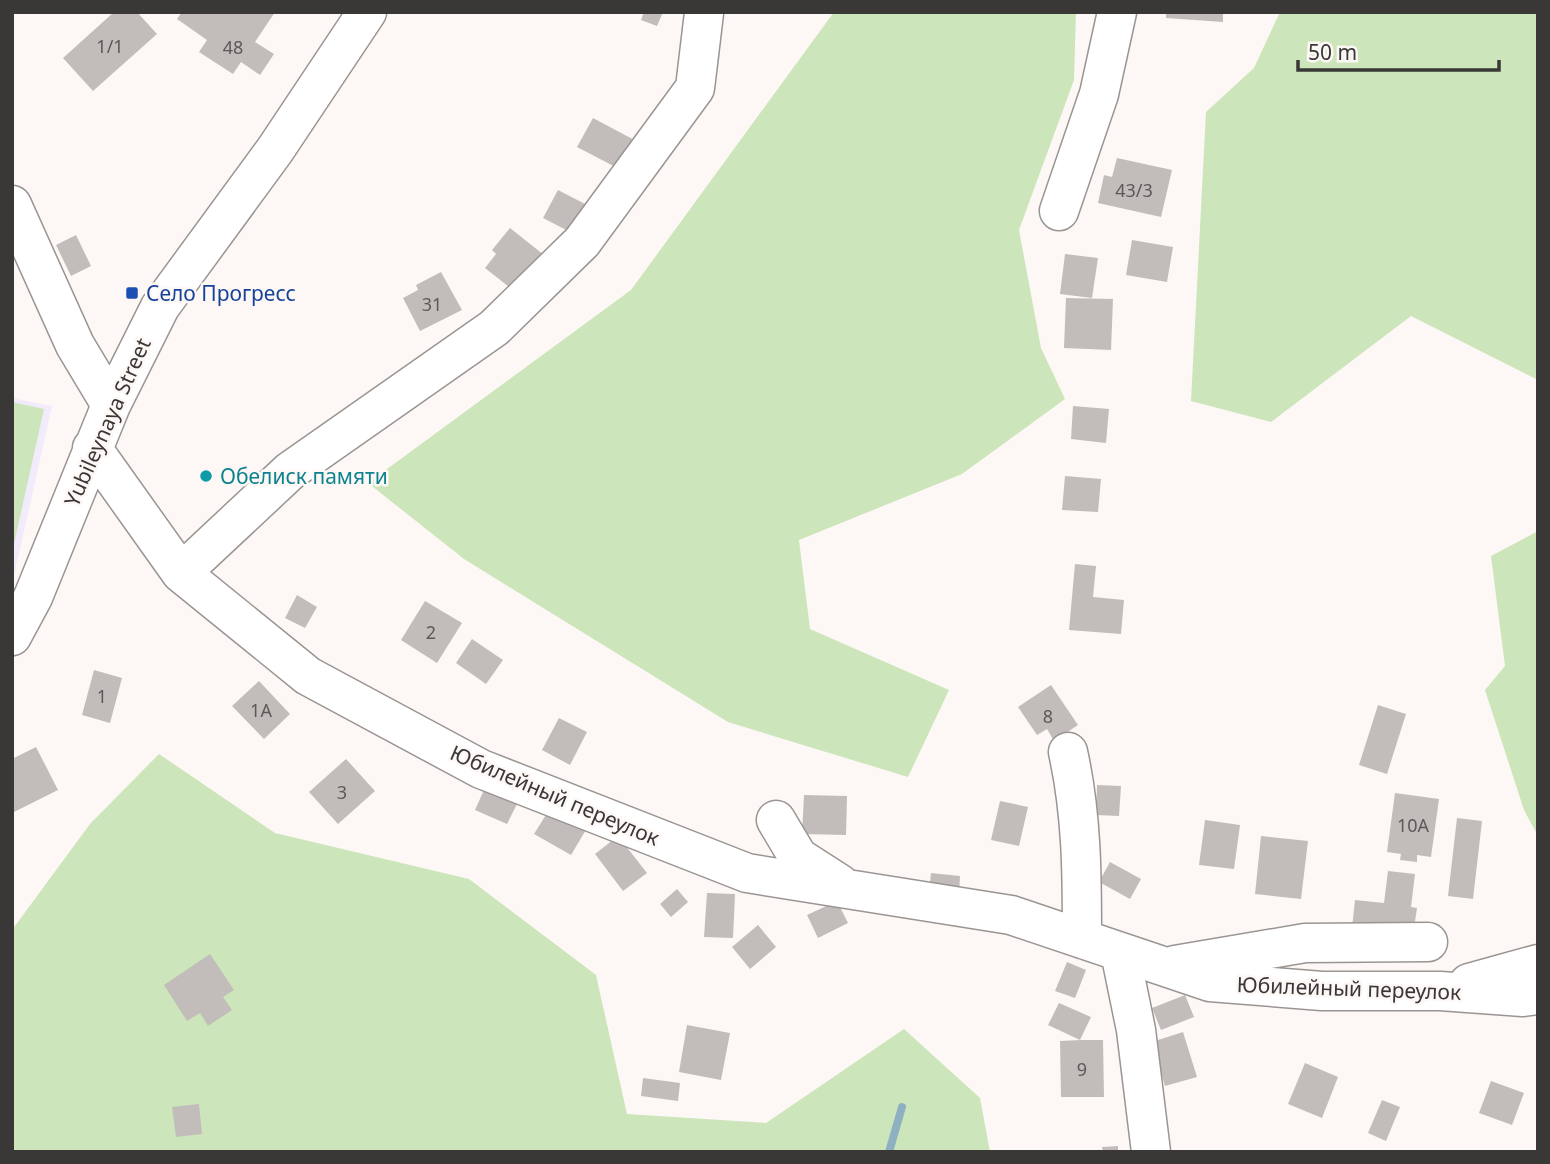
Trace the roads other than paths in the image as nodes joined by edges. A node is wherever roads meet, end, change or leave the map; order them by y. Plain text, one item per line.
1 (367, 12) edge
2 (1117, 12) edge
3 (704, 13) edge
4 (12, 205) edge
5 (1059, 211) dead end
6 (111, 405) junction
7 (92, 448) junction
8 (181, 573) junction
9 (12, 636) edge
10 (1068, 752) dead end
11 (776, 820) dead end
12 (847, 889) junction
13 (1082, 939) junction
14 (1428, 943) dead end
15 (1120, 952) junction
16 (1538, 964) edge
17 (1163, 967) junction
18 (1440, 991) junction
19 (1538, 995) edge
20 (1151, 1152) edge

1 - 6 street, Yubileynaya Street
2 - 5 street
3 - 8 street
4 - 6 street
6 - 7 street, Yubileynaya Street
7 - 8 street, Юбилейный переулок
7 - 9 street, Yubileynaya Street
8 - 12 street, Юбилейный переулок
10 - 13 street
11 - 12 street
12 - 13 street, Юбилейный переулок
13 - 15 street, Юбилейный переулок
14 - 17 street, Юбилейный переулок
15 - 17 street, Юбилейный переулок
15 - 20 street
16 - 18 street
17 - 18 street, Юбилейный переулок
18 - 19 street, Юбилейный переулок

